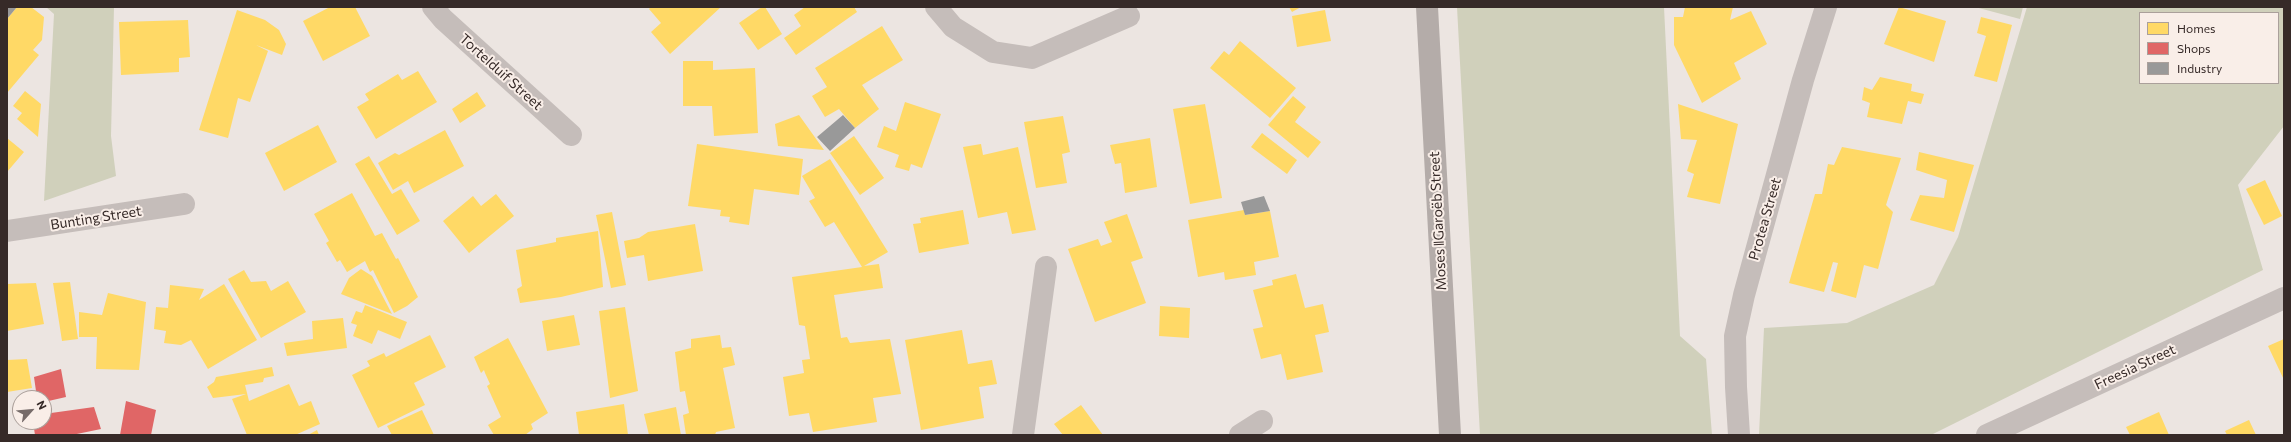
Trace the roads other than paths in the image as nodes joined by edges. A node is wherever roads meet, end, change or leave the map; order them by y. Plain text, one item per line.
1 (433, 7) edge
2 (936, 7) edge
3 (1427, 7) edge
4 (1826, 7) edge
5 (1129, 16) dead end
6 (571, 135) dead end
7 (184, 204) dead end
8 (7, 231) edge
9 (1046, 267) dead end
10 (2284, 298) edge
11 (1262, 421) dead end
12 (1022, 435) edge
13 (1240, 435) edge
14 (1450, 435) edge
15 (1739, 435) edge
16 (1987, 435) edge

1 - 6 street, Tortelduif Street
2 - 5 street
3 - 14 main road, Moses ǁGaroëb Street
4 - 15 street, Protea Street
7 - 8 street, Bunting Street
9 - 12 street
10 - 16 street, Freesia Street
11 - 13 street

